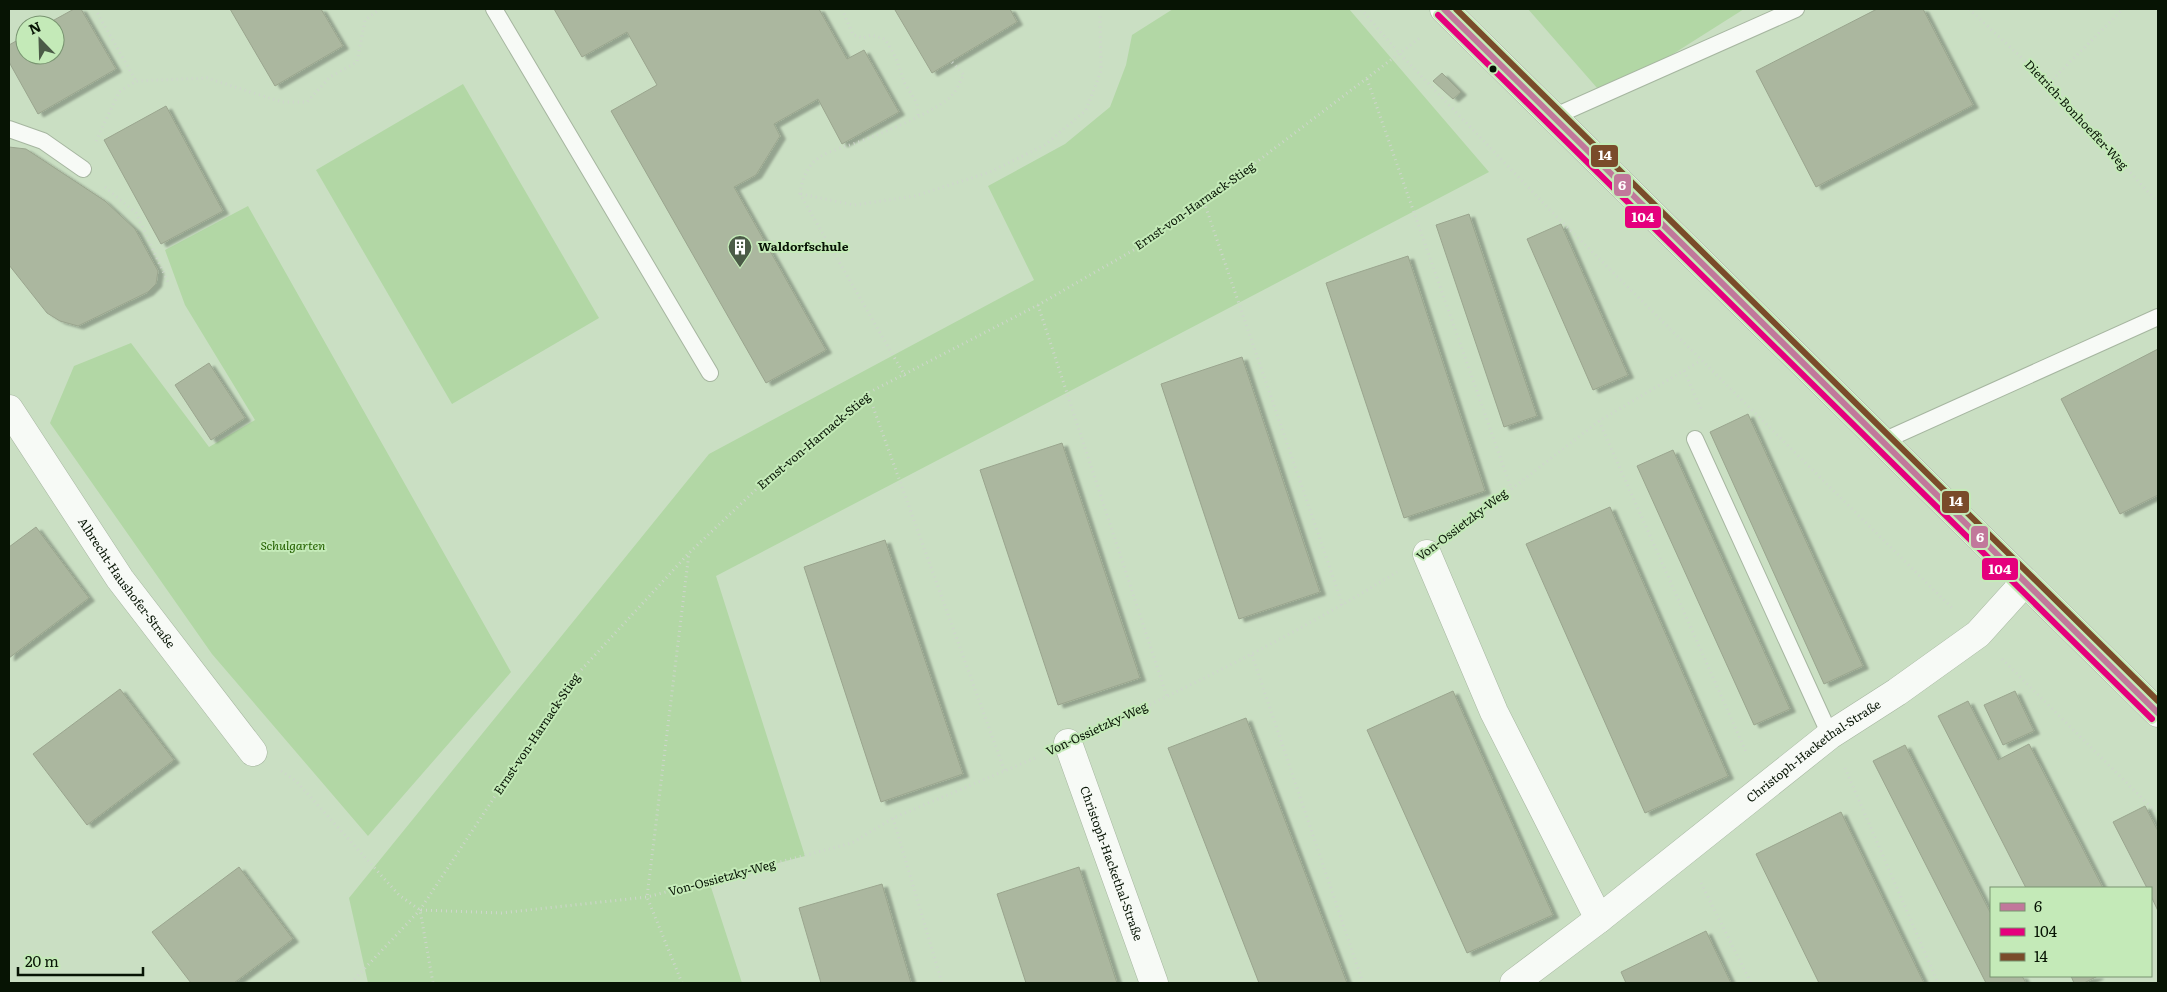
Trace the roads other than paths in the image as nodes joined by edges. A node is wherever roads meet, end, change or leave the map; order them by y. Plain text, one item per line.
1 (494, 9) edge
2 (1796, 9) edge
3 (1447, 12) edge
4 (1553, 116) junction
5 (9, 129) edge
6 (83, 169) road end
7 (2158, 317) edge
8 (710, 373) dead end
9 (9, 409) edge
10 (1695, 439) dead end
11 (1883, 441) junction
12 (1427, 554) road end
13 (2026, 582) junction
14 (2158, 713) edge
15 (1830, 735) junction
16 (1068, 743) road end
17 (253, 752) road end
18 (1599, 919) junction
19 (1154, 983) edge
20 (1514, 983) edge

1 - 8 lane
2 - 4 lane
3 - 4 street
4 - 11 street
5 - 6 lane
7 - 11 lane
9 - 17 street, Albrecht-Haushofer-Straße
10 - 15 lane
11 - 13 street
12 - 18 street
13 - 14 street
13 - 15 street, Christoph-Hackethal-Straße
15 - 18 street, Christoph-Hackethal-Straße
16 - 19 street, Christoph-Hackethal-Straße
18 - 20 street, Christoph-Hackethal-Straße

